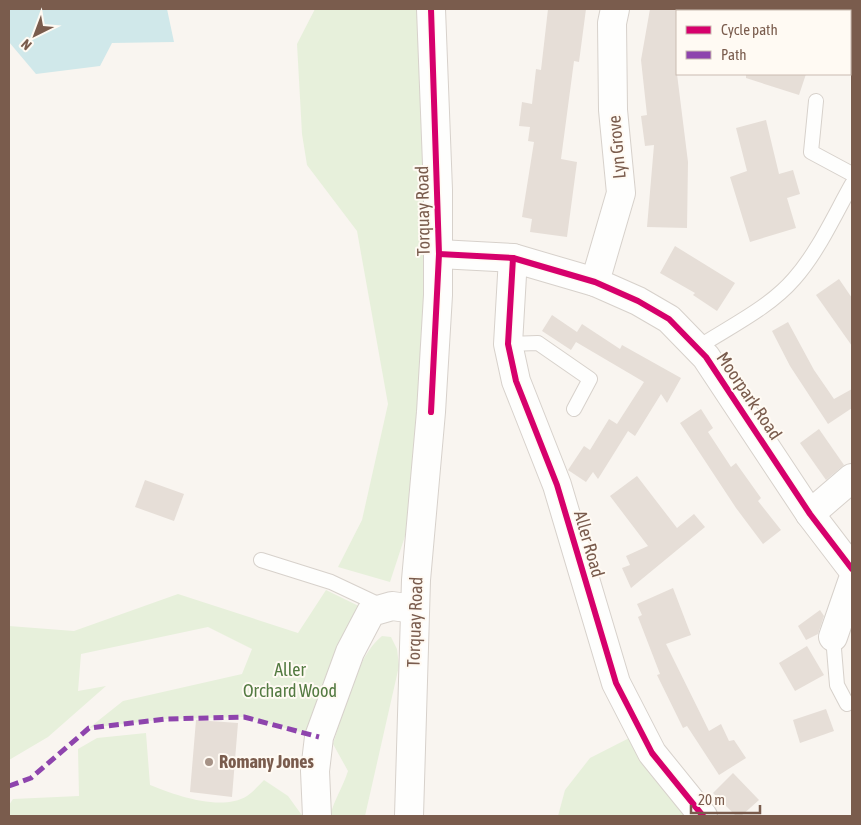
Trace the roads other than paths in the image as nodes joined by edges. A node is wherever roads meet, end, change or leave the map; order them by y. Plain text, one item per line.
1 (431, 9) edge
2 (615, 9) edge
3 (816, 101) dead end
4 (852, 174) edge
5 (852, 184) edge
6 (439, 254) junction
7 (513, 258) junction
8 (595, 282) junction
9 (508, 344) junction
10 (697, 348) junction
11 (574, 409) dead end
12 (852, 478) edge
13 (810, 514) junction
14 (261, 560) dead end
15 (852, 569) edge
16 (852, 582) edge
17 (385, 608) junction
18 (415, 609) junction
19 (833, 636) joint
20 (847, 704) dead end
21 (317, 816) edge
22 (409, 816) edge
23 (703, 816) edge

1 - 6 street, Torquay Road
2 - 8 street, Lyn Grove
3 - 4 lane
5 - 10 lane
6 - 7 street, Moorpark Road
6 - 18 street, Torquay Road
7 - 8 street, Moorpark Road
7 - 9 street, Aller Road
8 - 10 street, Moorpark Road
9 - 11 lane
9 - 23 street, Aller Road
10 - 13 street, Moorpark Road
12 - 13 street
13 - 15 street, Moorpark Road
14 - 17 lane
16 - 19 street
17 - 18 street
17 - 21 street
18 - 22 street, Torquay Road
19 - 20 lane

